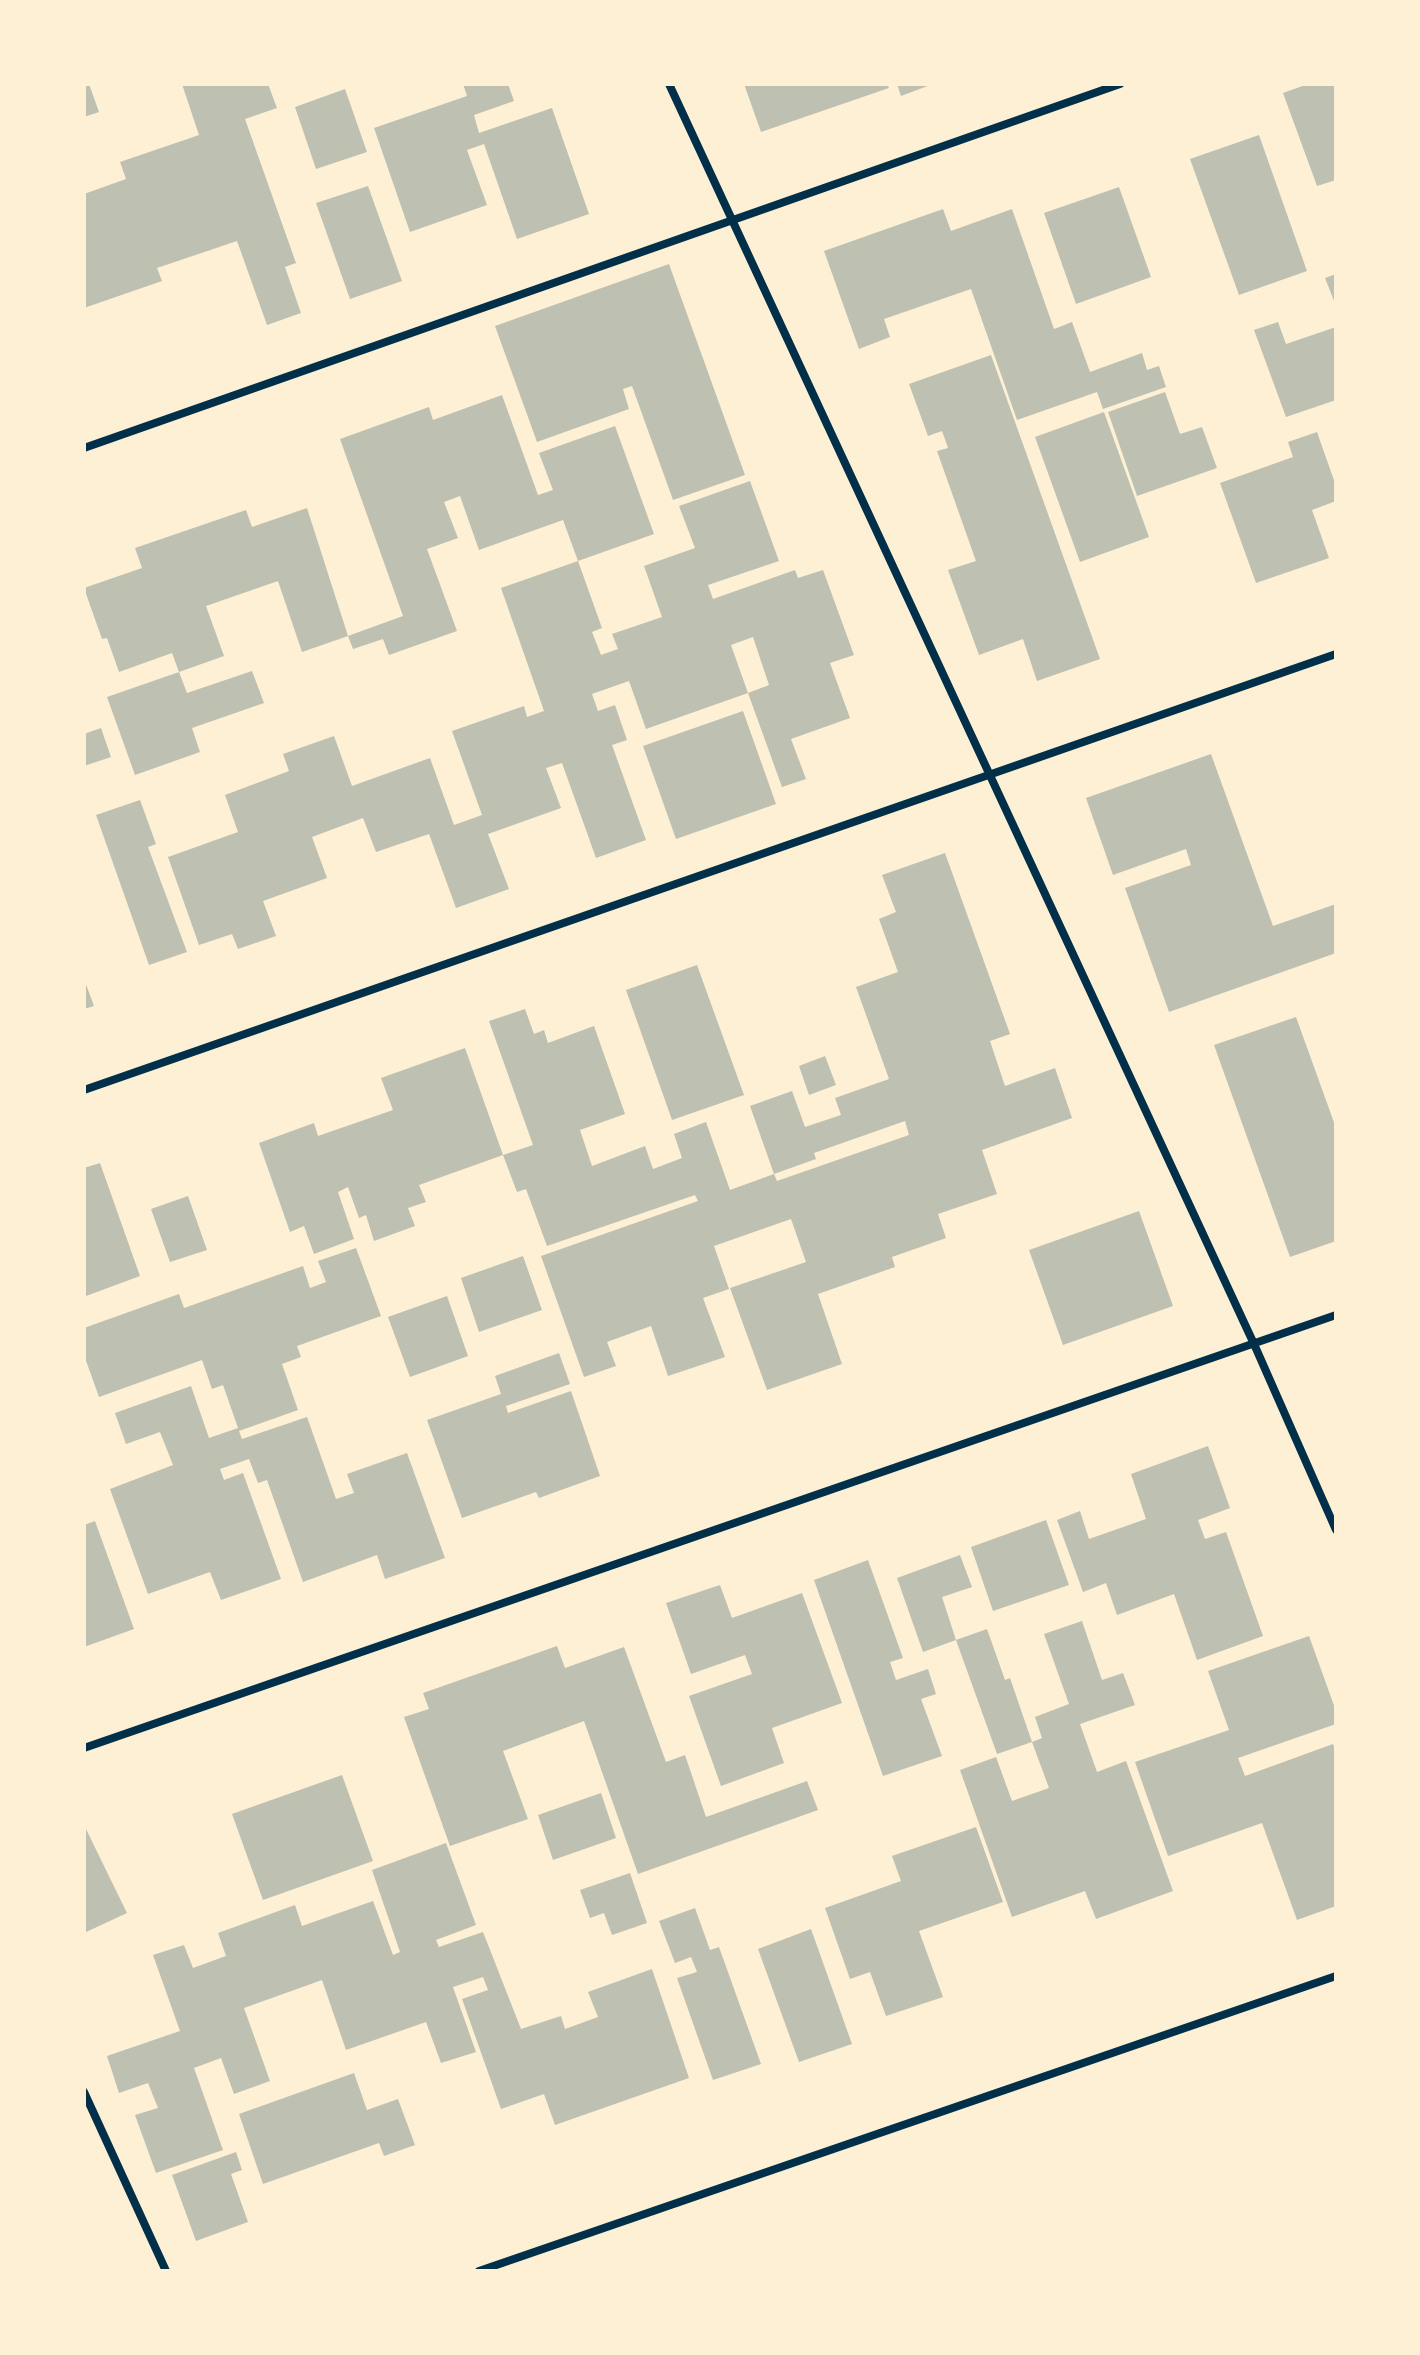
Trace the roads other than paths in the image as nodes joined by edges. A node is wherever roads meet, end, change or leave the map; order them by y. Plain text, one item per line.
1 (669, 84) edge
2 (1120, 84) edge
3 (734, 222) junction
4 (84, 448) edge
5 (1336, 654) edge
6 (989, 773) junction
7 (84, 1090) edge
8 (1336, 1315) edge
9 (1254, 1344) junction
10 (1336, 1530) edge
11 (84, 1748) edge
12 (1336, 1976) edge
13 (84, 2092) edge
14 (166, 2271) edge
15 (479, 2271) edge

1 - 3 street
2 - 3 street
3 - 4 street
3 - 6 street
5 - 6 street
6 - 7 street
6 - 9 street
8 - 9 street
9 - 10 street
9 - 11 street
12 - 15 street
13 - 14 street

